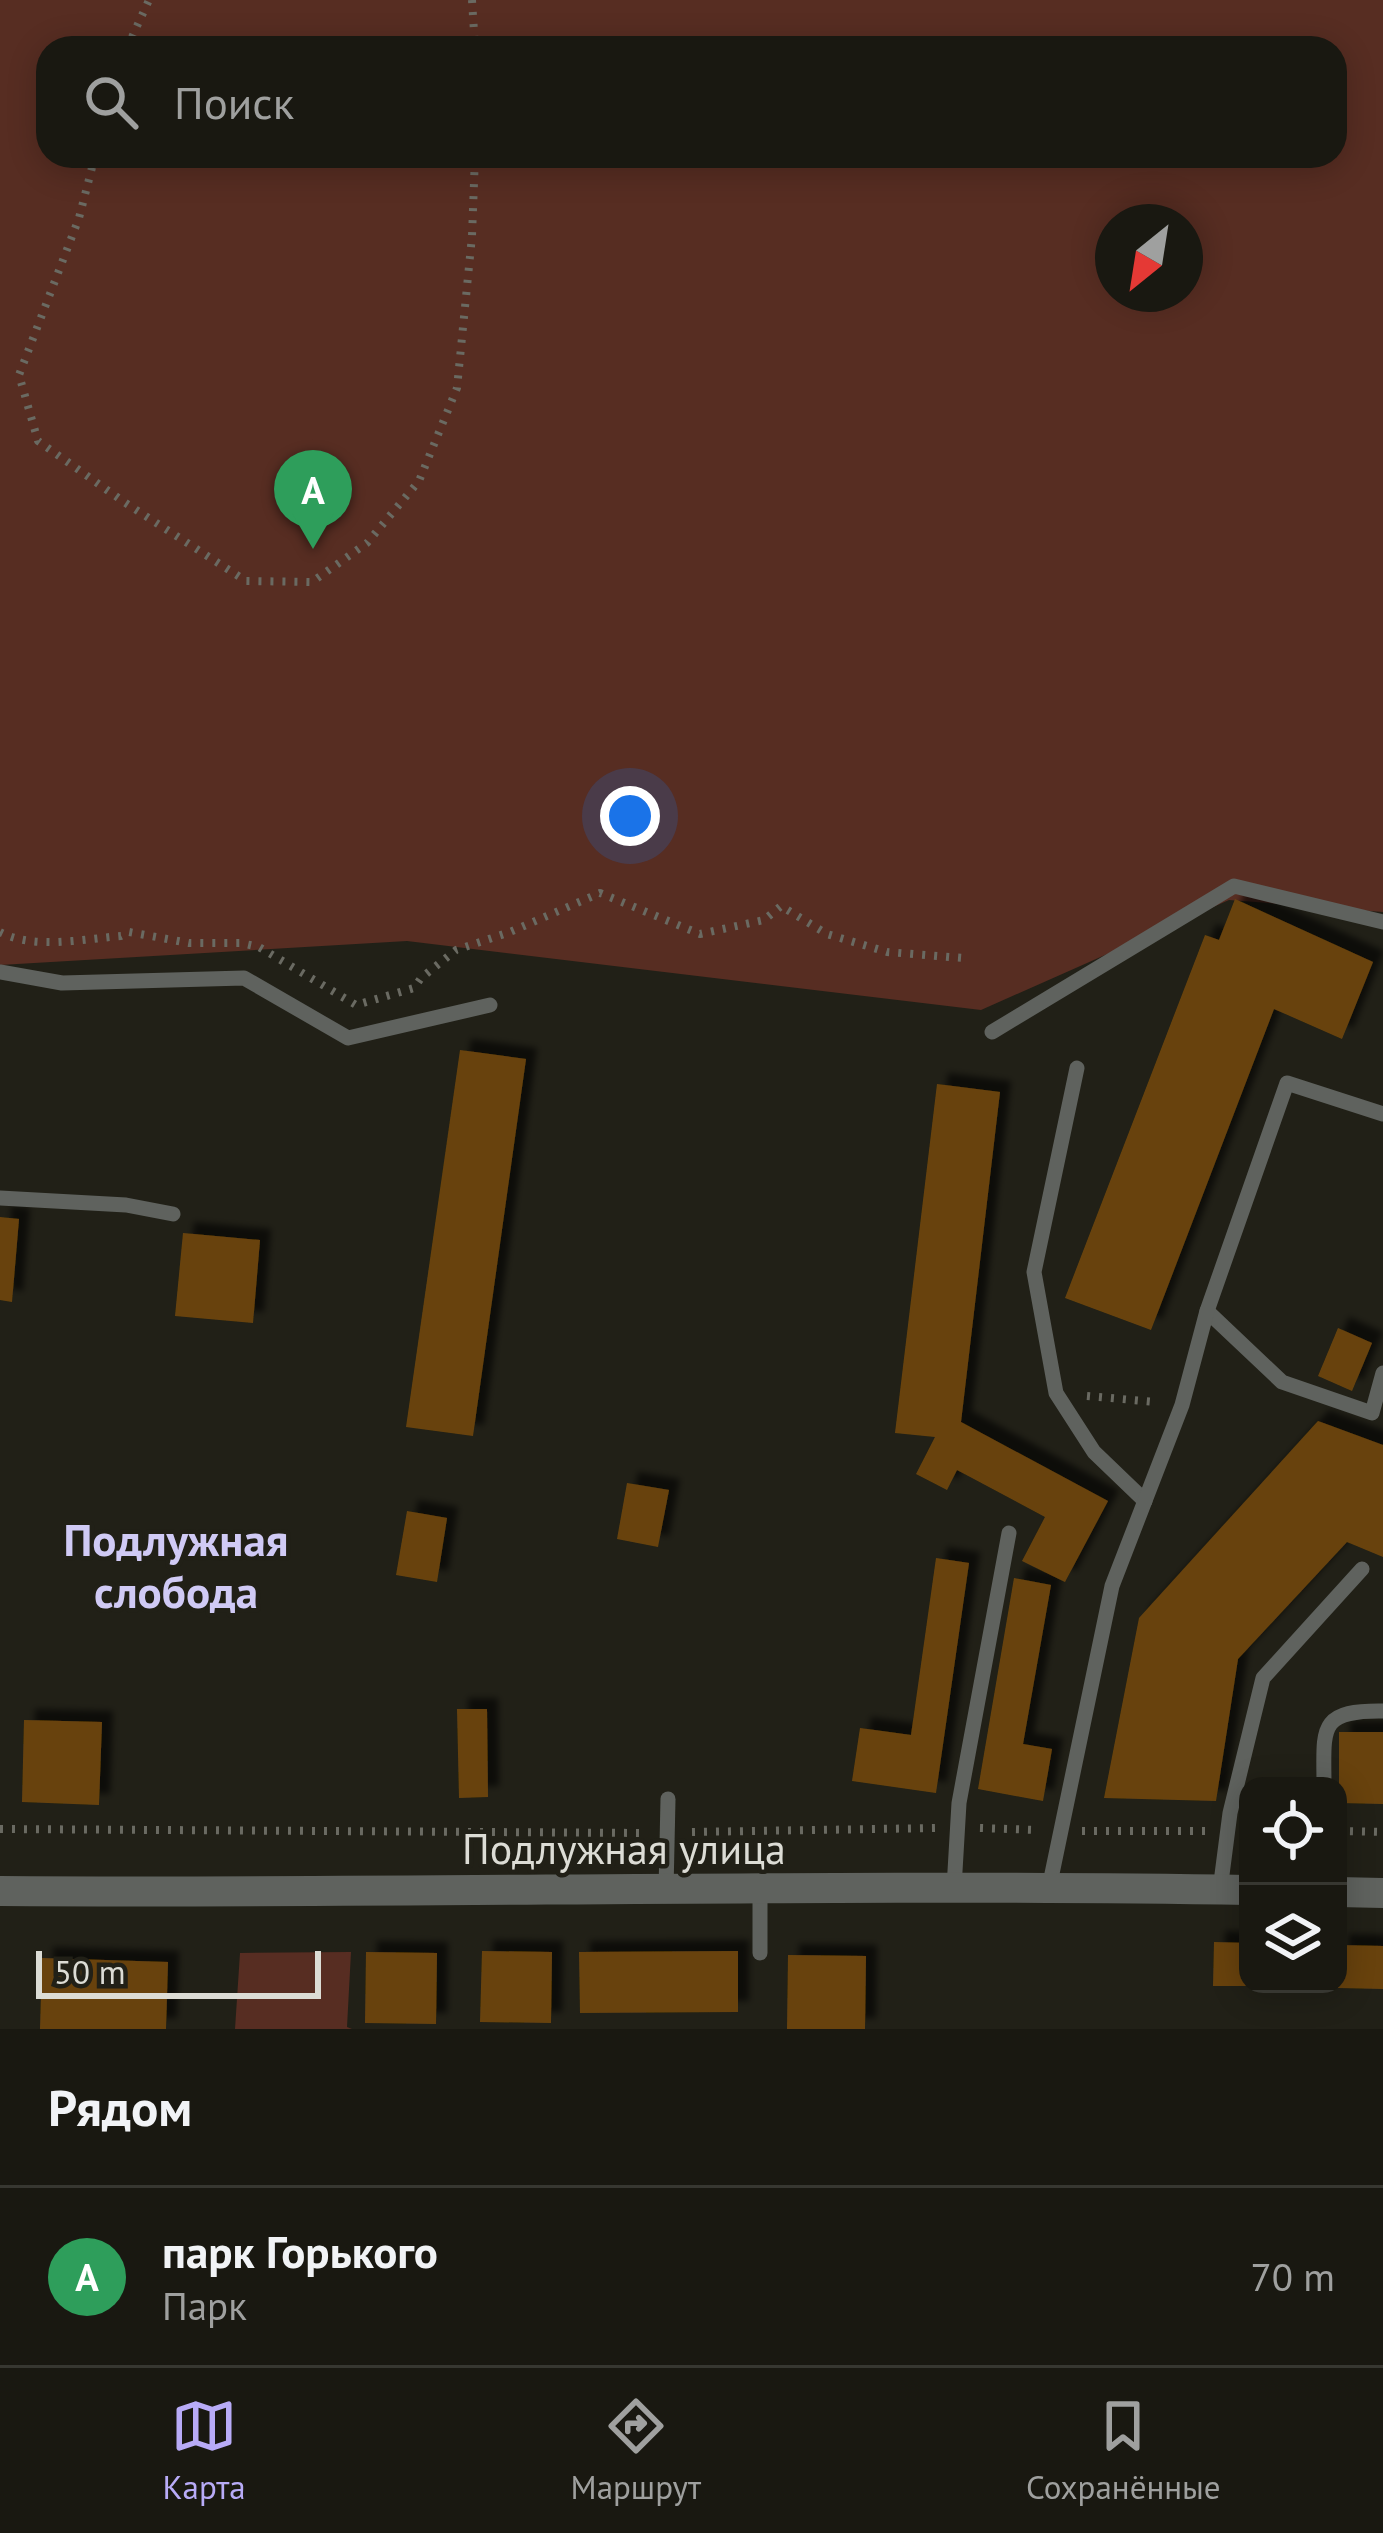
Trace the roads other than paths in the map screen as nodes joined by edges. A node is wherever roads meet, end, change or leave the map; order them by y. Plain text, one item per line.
1 (1383, 922) edge
2 (0, 972) edge
3 (490, 1005) dead end
4 (992, 1032) dead end
5 (1077, 1068) dead end
6 (1383, 1114) edge
7 (0, 1198) edge
8 (173, 1214) dead end
9 (1208, 1311) junction
10 (1383, 1373) edge
11 (1144, 1502) junction
12 (1009, 1533) dead end
13 (1362, 1569) dead end
14 (1383, 1711) edge
15 (1324, 1777) edge
16 (668, 1799) dead end
17 (954, 1888) junction
18 (1049, 1888) junction
19 (760, 1889) junction
20 (666, 1890) junction
21 (1234, 1890) edge
22 (0, 1891) edge
23 (1347, 1892) edge
24 (1383, 1893) edge
25 (760, 1952) dead end

1 - 4 lane
2 - 3 lane
5 - 11 lane
6 - 9 lane
7 - 8 lane
9 - 10 lane
9 - 11 lane
11 - 18 lane
12 - 17 lane
13 - 21 lane
14 - 15 lane
16 - 20 lane
17 - 18 street, Подлужная улица
17 - 19 street, Подлужная улица
18 - 21 street, Подлужная улица
19 - 20 street, Подлужная улица
19 - 25 lane
20 - 22 street, Подлужная улица
23 - 24 street

